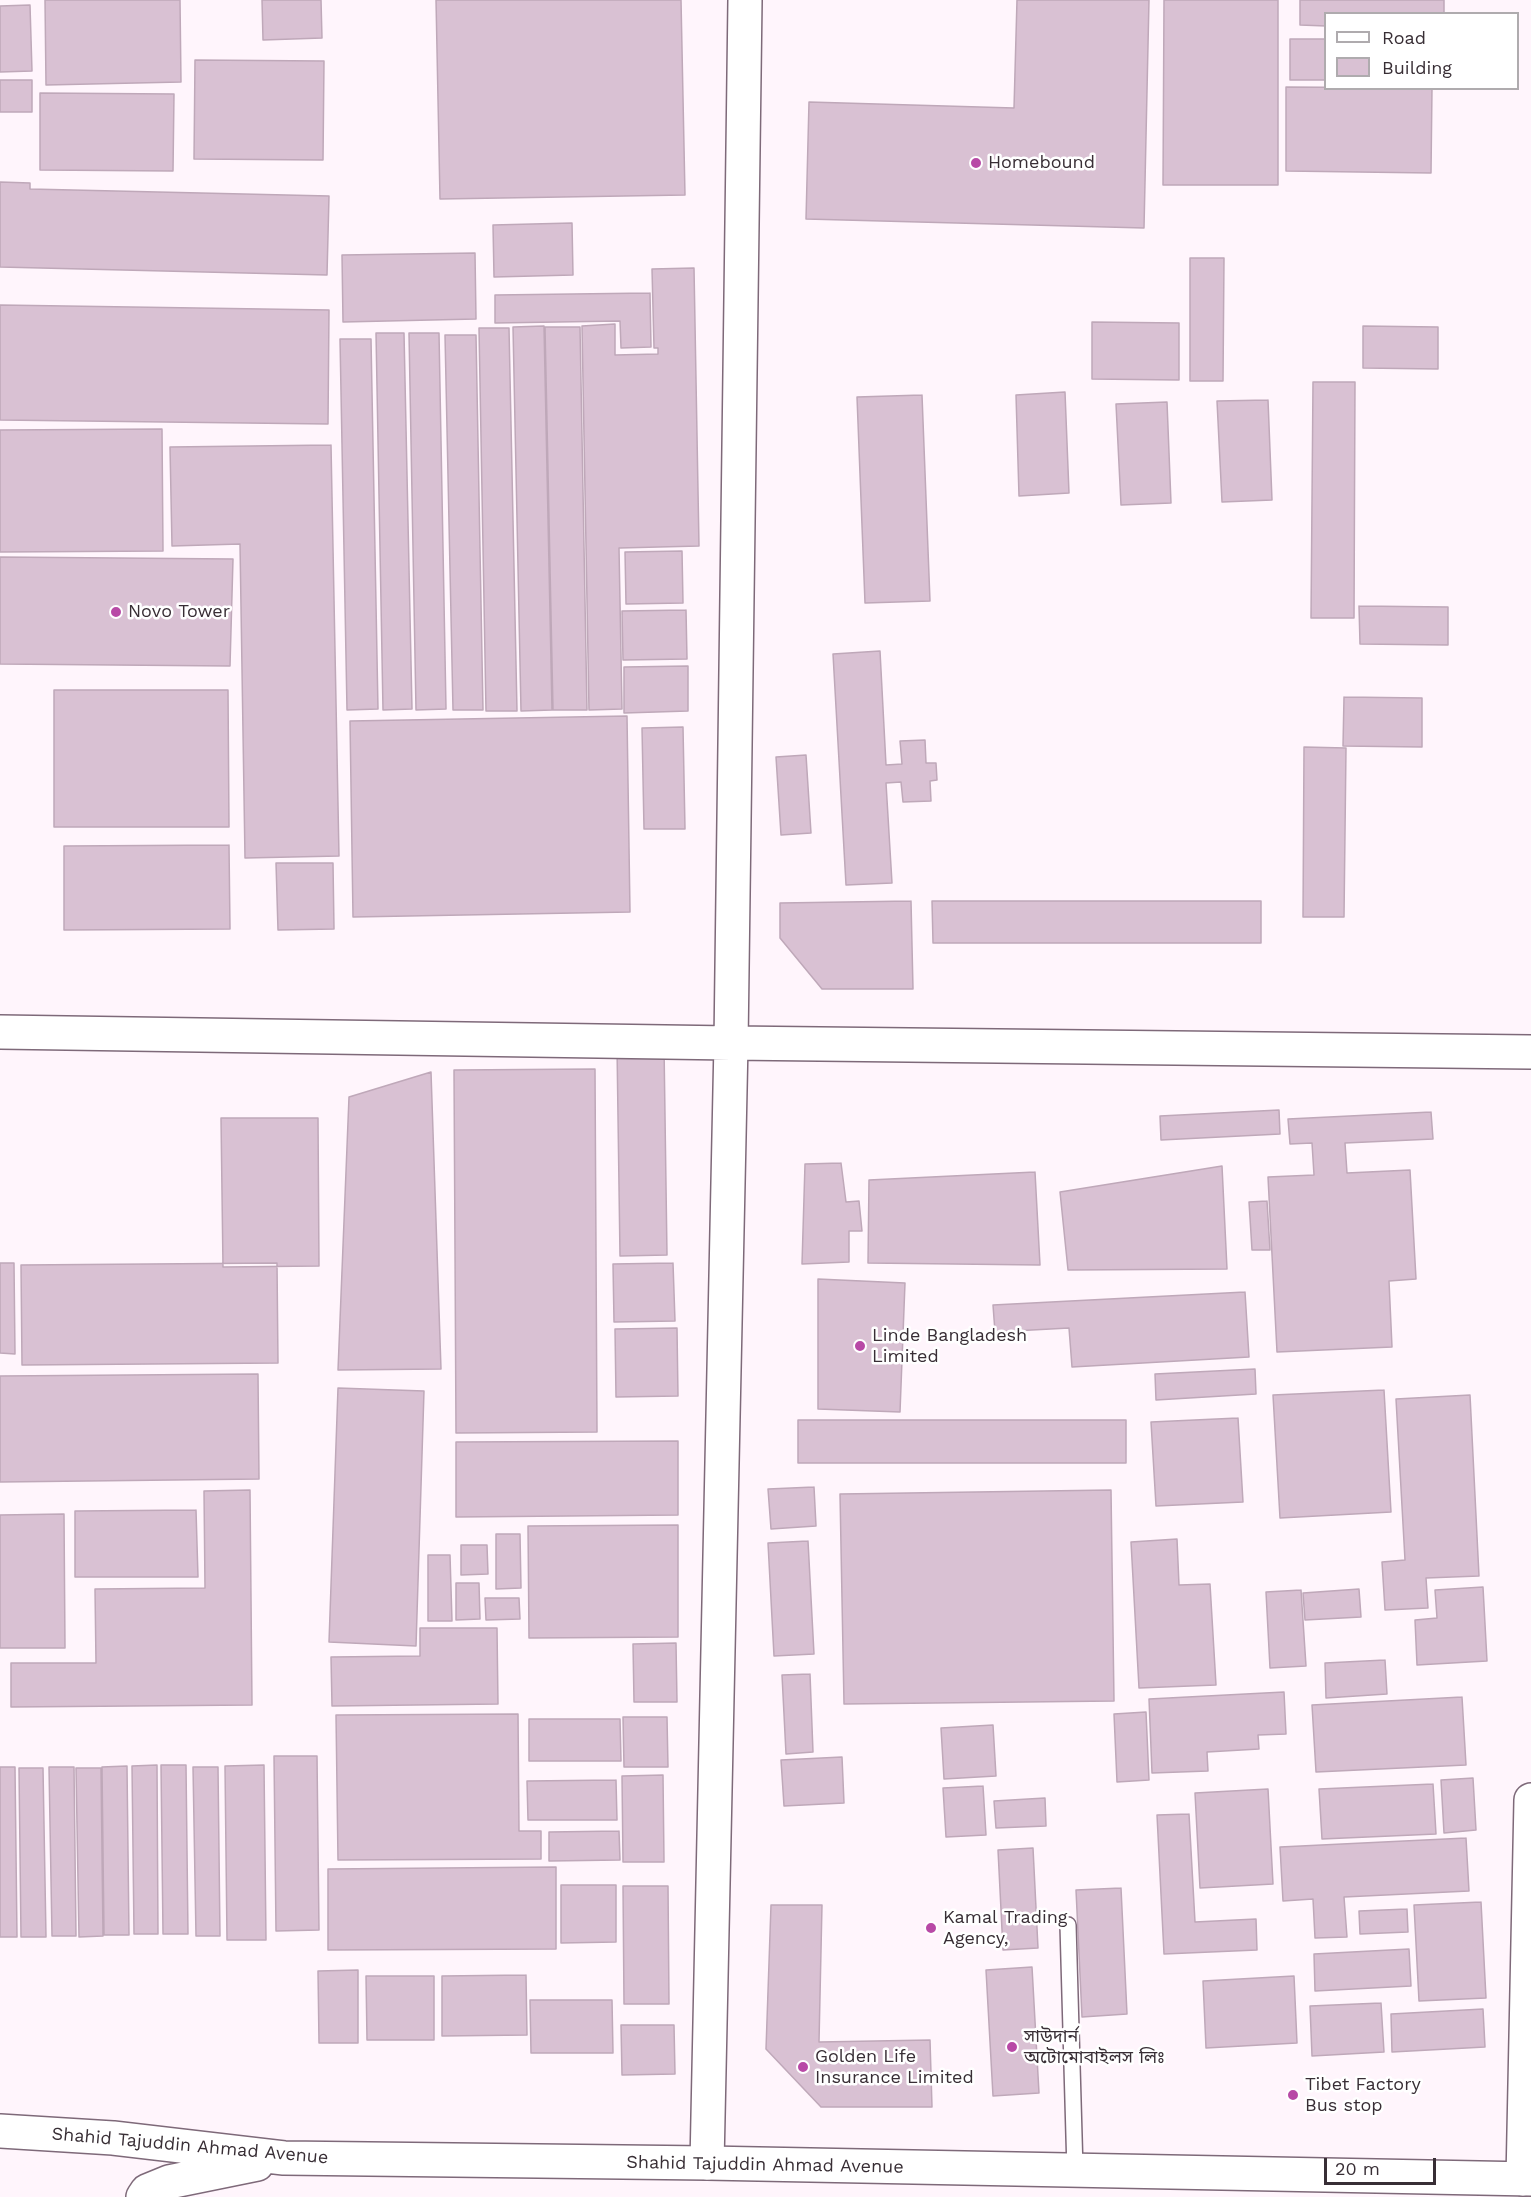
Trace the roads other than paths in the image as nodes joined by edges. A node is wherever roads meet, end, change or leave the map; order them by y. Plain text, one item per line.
1 (745, 0) edge
2 (0, 1032) edge
3 (731, 1043) junction
4 (1531, 1052) edge
5 (1531, 1800) edge
6 (1068, 1925) dead end
7 (0, 2131) edge
8 (284, 2158) junction
9 (707, 2163) junction
10 (1075, 2171) junction
11 (1527, 2179) edge
12 (143, 2197) edge

1 - 3 street
2 - 3 street
3 - 4 street
3 - 9 street
5 - 11 street
6 - 10 lane
7 - 8 street, Shahid Tajuddin Ahmad Avenue
8 - 9 street, Shahid Tajuddin Ahmad Avenue
8 - 12 street
9 - 10 street, Shahid Tajuddin Ahmad Avenue
10 - 11 street, Shahid Tajuddin Ahmad Avenue

